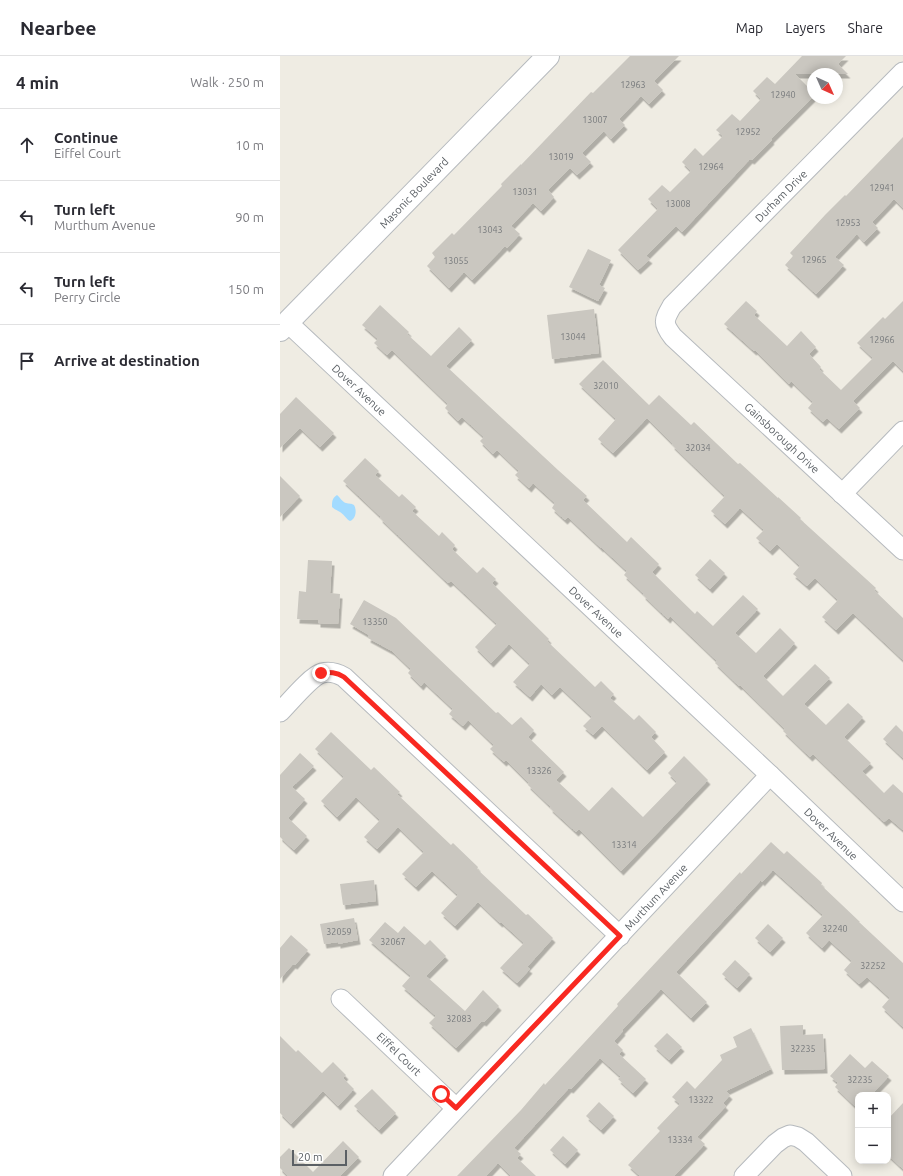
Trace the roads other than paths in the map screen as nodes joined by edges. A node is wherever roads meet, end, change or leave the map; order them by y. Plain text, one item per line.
1 (548, 56) edge
2 (903, 72) edge
3 (665, 324) joint
4 (284, 326) edge
5 (903, 431) edge
6 (842, 494) junction
7 (903, 550) edge
8 (280, 712) edge
9 (770, 775) junction
10 (903, 902) edge
11 (620, 936) junction
12 (341, 999) dead end
13 (456, 1108) junction
14 (393, 1176) edge
15 (744, 1176) edge
16 (842, 1176) edge

1 - 4 street, Masonic Boulevard
2 - 3 street, Durham Drive
3 - 6 street, Gainsborough Drive
4 - 9 street, Dover Avenue
5 - 6 street
6 - 7 street, Gainsborough Drive
8 - 11 street
9 - 10 street, Dover Avenue
9 - 11 street, Murthum Avenue
11 - 13 street, Murthum Avenue
12 - 13 street, Eiffel Court
13 - 14 street, Murthum Avenue
15 - 16 street

